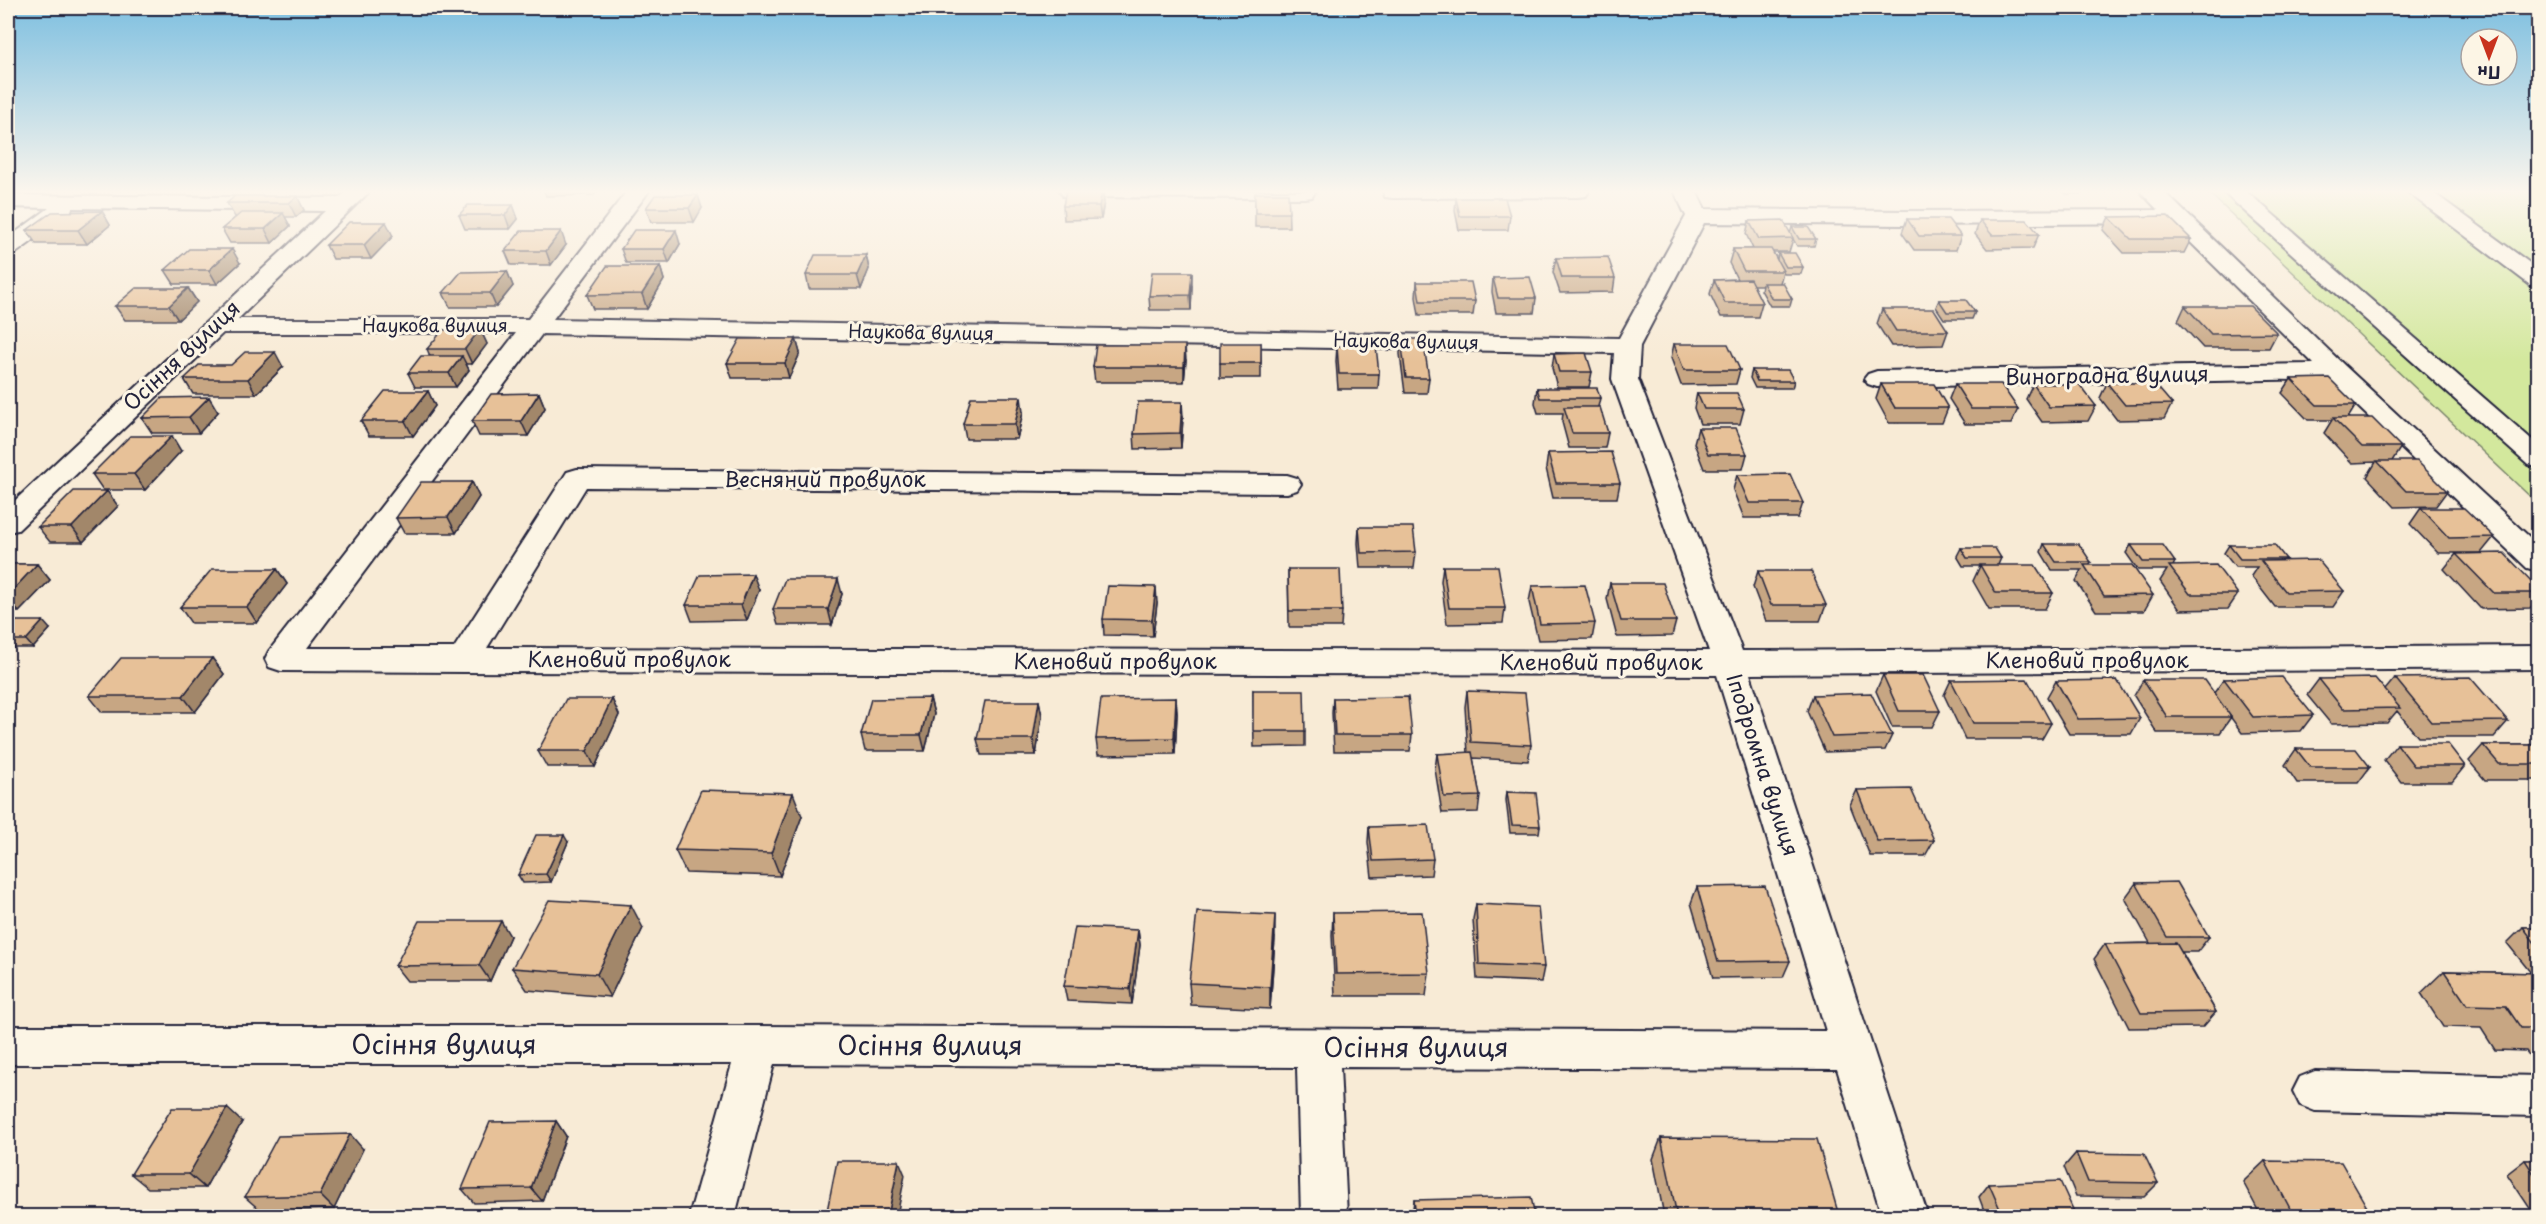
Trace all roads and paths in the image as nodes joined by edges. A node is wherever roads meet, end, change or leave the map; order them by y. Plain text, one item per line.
1 (297, 248) edge
2 (594, 248) edge
3 (1671, 248) edge
4 (2209, 248) edge
5 (2298, 248) edge
6 (2495, 248) edge
7 (2538, 280) edge
8 (214, 326) junction
9 (534, 326) junction
10 (1627, 346) junction
11 (2336, 371) junction
12 (1878, 379) dead end
13 (2538, 459) edge
14 (1287, 484) dead end
15 (8, 523) edge
16 (2538, 561) edge
17 (2538, 658) edge
18 (463, 660) junction
19 (1730, 663) junction
20 (8, 1045) edge
21 (758, 1045) junction
22 (1318, 1047) junction
23 (1852, 1050) junction
24 (2315, 1091) dead end
25 (2538, 1096) edge
26 (712, 1216) edge
27 (1323, 1216) edge
28 (1905, 1216) edge

1 - 8 street, Осіння вулиця
2 - 9 street, Кленовий провулок
3 - 10 street, Іподромна вулиця
4 - 11 street
5 - 13 street
6 - 7 street
8 - 9 street, Наукова вулиця
8 - 15 street, Осіння вулиця
9 - 10 street, Наукова вулиця
9 - 18 street, Кленовий провулок
10 - 19 street, Іподромна вулиця
11 - 12 street, Виноградна вулиця
11 - 16 street
14 - 18 street, Весняний провулок
17 - 19 street, Кленовий провулок
18 - 19 street, Кленовий провулок
19 - 23 street, Іподромна вулиця
20 - 21 street, Осіння вулиця
21 - 22 street, Осіння вулиця
21 - 26 street
22 - 23 street, Осіння вулиця
22 - 27 street
23 - 28 street, Іподромна вулиця
24 - 25 street

